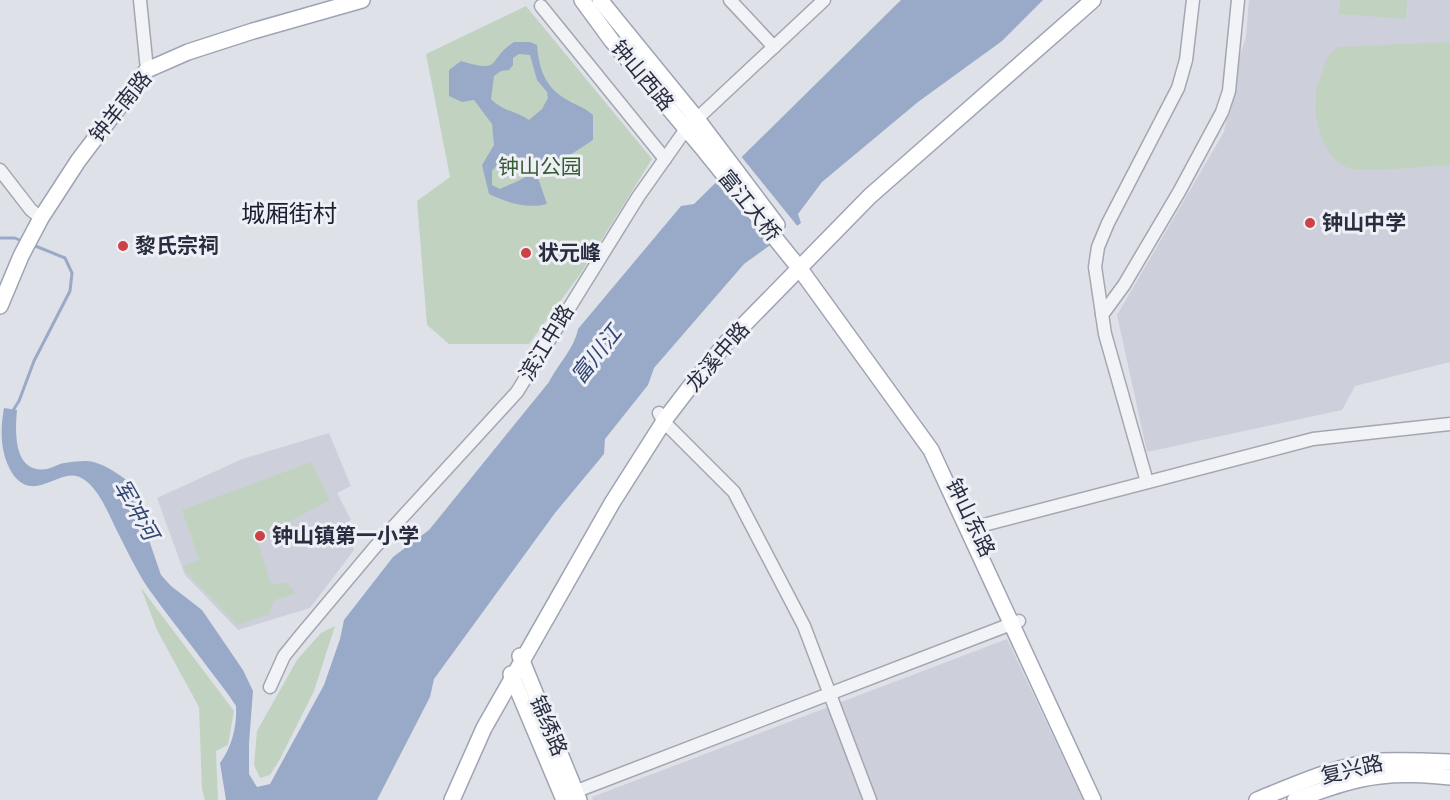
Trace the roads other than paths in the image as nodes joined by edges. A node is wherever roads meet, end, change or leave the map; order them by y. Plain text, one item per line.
1 (140, 0) edge
2 (362, 0) edge
3 (582, 0) edge
4 (600, 0) edge
5 (730, 0) edge
6 (824, 0) edge
7 (1080, 0) edge
8 (1093, 0) edge
9 (1192, 0) edge
10 (1238, 0) edge
11 (541, 6) dead end
12 (774, 47) junction
13 (147, 70) junction
14 (692, 124) junction
15 (665, 159) junction
16 (0, 170) edge
17 (41, 218) junction
18 (800, 263) junction
19 (0, 306) edge
20 (1102, 315) junction
21 (661, 418) junction
22 (1450, 423) edge
23 (1147, 482) junction
24 (971, 528) junction
25 (1016, 622) junction
26 (516, 665) junction
27 (270, 687) dead end
28 (831, 694) junction
29 (1450, 762) edge
30 (1450, 777) edge
31 (570, 797) edge
32 (443, 800) edge
33 (453, 800) edge
34 (870, 800) edge
35 (1093, 800) edge
36 (1102, 800) edge
37 (1257, 800) edge
38 (1295, 800) edge

1 - 13 street
2 - 13 main road, 钟羊南路
3 - 14 main road, 钟山西路
4 - 14 main road
5 - 12 street
6 - 12 street, 滨江中路
7 - 18 main road, 龙溪中路
8 - 18 main road, 龙溪中路
9 - 20 street
10 - 20 street
11 - 15 street
12 - 14 street, 滨江中路
13 - 17 main road, 钟羊南路
14 - 15 street, 滨江中路
14 - 18 main road, 富江大桥
15 - 27 street, 滨江中路
16 - 17 street
17 - 19 main road, 钟羊南路
18 - 21 main road, 龙溪中路
18 - 24 main road, 钟山东路
20 - 23 street
21 - 26 main road, 龙溪中路
21 - 28 street
22 - 23 street
23 - 24 street
24 - 25 main road, 钟山东路
25 - 28 street
25 - 35 main road, 钟山东路
25 - 36 main road, 钟山东路
26 - 31 main road, 锦绣路
26 - 32 main road, 龙溪中路
26 - 33 main road, 龙溪中路
28 - 31 street
28 - 34 street
29 - 37 main road, 复兴路
30 - 38 main road, 复兴路

